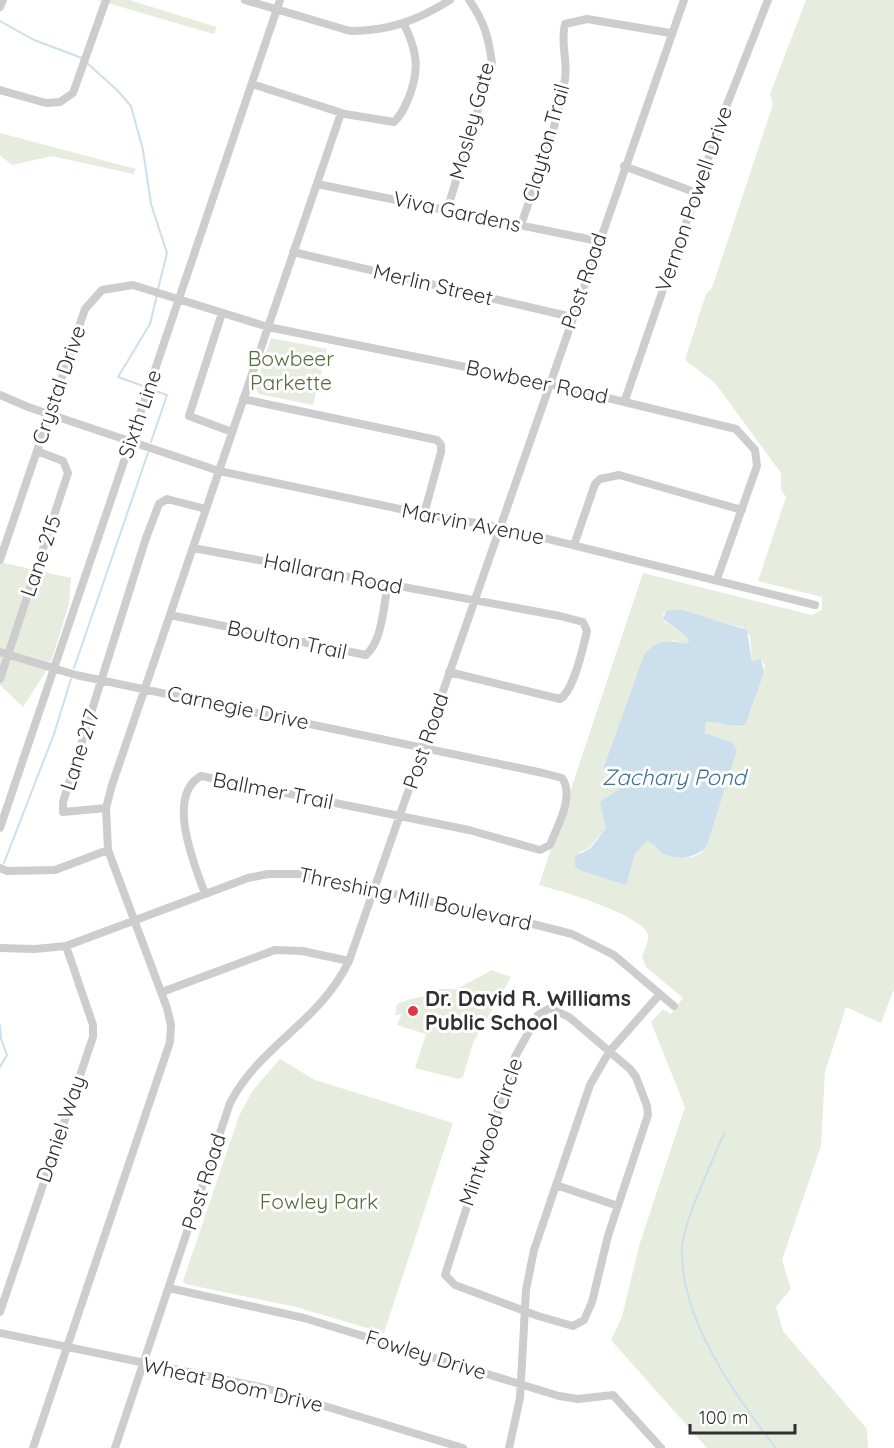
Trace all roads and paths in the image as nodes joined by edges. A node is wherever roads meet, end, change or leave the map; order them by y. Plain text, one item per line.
1 (3, 0) edge
2 (106, 0) edge
3 (246, 0) edge
4 (280, 0) edge
5 (450, 0) edge
6 (469, 0) edge
7 (684, 0) edge
8 (768, 0) edge
9 (0, 7) edge
10 (277, 10) junction
11 (404, 24) junction
12 (670, 33) junction
13 (252, 84) junction
14 (0, 90) edge
15 (341, 113) junction
16 (624, 166) junction
17 (317, 184) junction
18 (698, 193) junction
19 (447, 210) junction
20 (521, 225) junction
21 (598, 241) junction
22 (293, 252) junction
23 (179, 299) junction
24 (222, 313) junction
25 (572, 317) junction
26 (268, 327) junction
27 (550, 384) junction
28 (0, 395) edge
29 (243, 399) junction
30 (625, 400) junction
31 (48, 414) junction
32 (232, 432) junction
33 (131, 441) junction
34 (37, 450) junction
35 (219, 471) junction
36 (206, 509) junction
37 (742, 510) junction
38 (424, 514) junction
39 (499, 527) junction
40 (574, 545) junction
41 (193, 548) junction
42 (0, 560) edge
43 (717, 579) junction
44 (388, 585) junction
45 (474, 601) junction
46 (815, 605) dead end
47 (170, 615) junction
48 (4, 653) edge
49 (53, 669) junction
50 (449, 672) junction
51 (0, 678) edge
52 (103, 681) junction
53 (144, 689) junction
54 (424, 746) junction
55 (106, 808) junction
56 (400, 816) junction
57 (0, 828) edge
58 (108, 850) junction
59 (0, 868) edge
60 (375, 889) junction
61 (205, 894) junction
62 (135, 920) junction
63 (66, 946) junction
64 (0, 948) edge
65 (349, 961) junction
66 (162, 992) junction
67 (660, 994) junction
68 (674, 1006) dead end
69 (609, 1052) junction
70 (556, 1185) junction
71 (618, 1206) junction
72 (169, 1288) junction
73 (524, 1311) junction
74 (0, 1312) edge
75 (0, 1333) edge
76 (67, 1347) junction
77 (143, 1364) junction
78 (521, 1385) junction
79 (33, 1448) edge
80 (115, 1448) edge
81 (463, 1448) edge
82 (509, 1448) edge
83 (661, 1448) edge

1 - 9 street
2 - 14 street
3 - 10 street
4 - 10 street, Sixth Line
5 - 11 street
6 - 19 street, Mosley Gate
7 - 12 street, Post Road
8 - 18 street, Vernon Powell Drive
10 - 11 street
10 - 13 street, Sixth Line
11 - 15 street
12 - 16 street, Post Road
12 - 20 street, Clayton Trail
13 - 15 street
13 - 23 street, Sixth Line
15 - 17 street
16 - 18 street
16 - 21 street, Post Road
17 - 19 street, Viva Gardens
17 - 22 street
18 - 30 street, Vernon Powell Drive
19 - 20 street, Viva Gardens
20 - 21 street, Viva Gardens
21 - 25 street, Post Road
22 - 25 street, Merlin Street
22 - 26 street
23 - 24 street, Bowbeer Road
23 - 31 street, Crystal Drive
23 - 33 street, Sixth Line
24 - 26 street, Bowbeer Road
24 - 32 street
25 - 27 street, Post Road
26 - 27 street, Bowbeer Road
26 - 29 street
27 - 30 street, Bowbeer Road
27 - 39 street, Post Road
28 - 31 street, Marvin Avenue
29 - 32 street
29 - 38 street
30 - 37 street, Bowbeer Road
31 - 33 street, Marvin Avenue
31 - 34 street, Crystal Drive
32 - 35 street
33 - 35 street, Marvin Avenue
33 - 49 street, Sixth Line
34 - 42 street, Crystal Drive
34 - 48 street, Lane 215
35 - 36 street
35 - 38 street, Marvin Avenue
36 - 41 street
36 - 52 street
37 - 40 street
37 - 43 street, Bowbeer Road
38 - 39 street, Marvin Avenue
39 - 40 street, Marvin Avenue
39 - 45 street, Post Road
40 - 43 street, Marvin Avenue
41 - 44 street, Hallaran Road
41 - 47 street
43 - 46 street, Marvin Avenue
44 - 45 street, Hallaran Road
44 - 47 street, Boulton Trail
45 - 50 street, Post Road
45 - 50 street, Hallaran Road
47 - 53 street
48 - 49 street, Carnegie Drive
48 - 51 street, Lane 215
49 - 52 street, Carnegie Drive
49 - 57 street, Sixth Line
50 - 54 street, Post Road
52 - 53 street, Carnegie Drive
52 - 55 street, Lane 217
53 - 54 street, Carnegie Drive
53 - 55 street
54 - 56 street, Post Road
54 - 56 street, Carnegie Drive
55 - 58 street
56 - 60 street, Post Road
56 - 61 street, Ballmer Trail
58 - 59 street
58 - 62 street
60 - 61 street, Threshing Mill Boulevard
60 - 65 street, Post Road
60 - 67 street, Threshing Mill Boulevard
61 - 62 street, Threshing Mill Boulevard
62 - 63 street, Threshing Mill Boulevard
62 - 66 street
63 - 64 street, Threshing Mill Boulevard
63 - 74 street, Daniel Way
65 - 66 street
65 - 72 street, Post Road
66 - 76 street
67 - 68 street, Threshing Mill Boulevard
67 - 69 street
69 - 70 street
69 - 71 street, Mintwood Circle
69 - 73 street, Mintwood Circle
70 - 71 street
70 - 73 street
71 - 73 street, Mintwood Circle
72 - 77 street, Post Road
72 - 78 street, Fowley Drive
73 - 78 street
75 - 76 street, Wheat Boom Drive
76 - 77 street, Wheat Boom Drive
76 - 79 street
77 - 80 street, Post Road
77 - 81 street, Wheat Boom Drive
78 - 82 street
78 - 83 street, Fowley Drive

